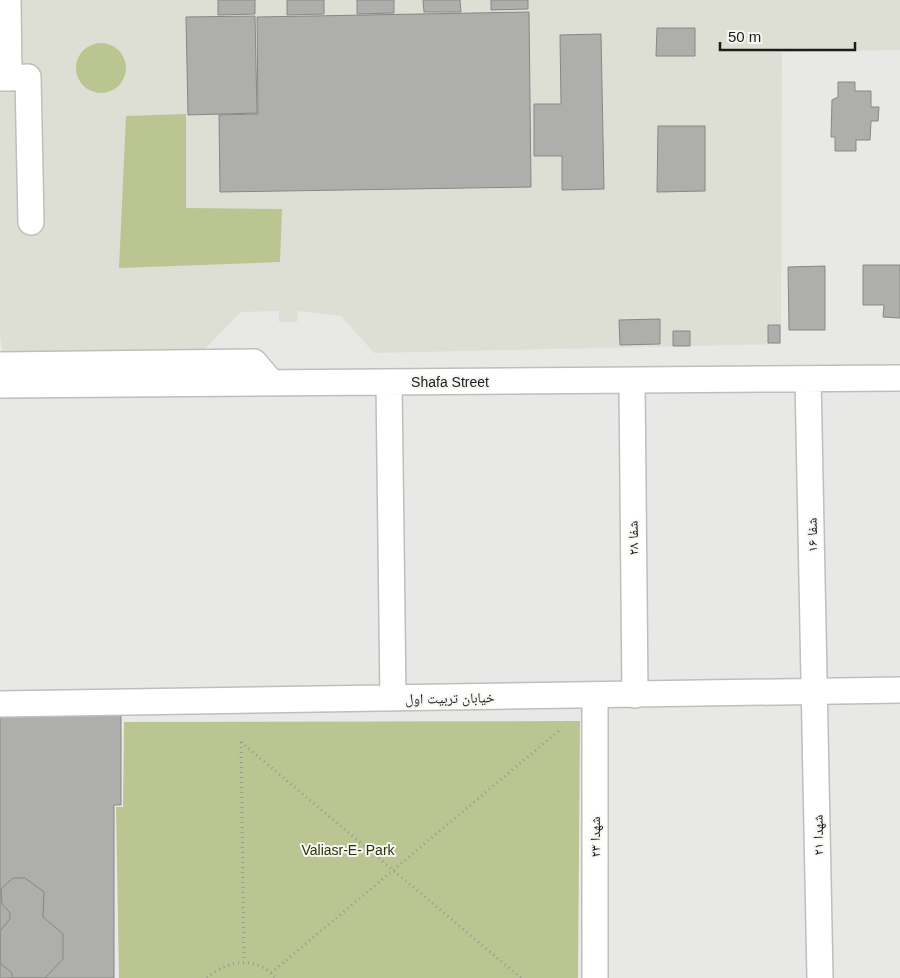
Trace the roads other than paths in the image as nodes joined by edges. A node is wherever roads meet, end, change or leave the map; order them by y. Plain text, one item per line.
1 (8, 0) edge
2 (4, 78) edge
3 (31, 222) dead end
4 (0, 365) edge
5 (900, 378) edge
6 (808, 379) junction
7 (632, 382) junction
8 (272, 383) junction
9 (390, 383) junction
10 (0, 385) edge
11 (900, 690) edge
12 (816, 692) junction
13 (635, 695) junction
14 (595, 696) junction
15 (393, 698) junction
16 (0, 704) edge
17 (595, 978) edge
18 (820, 978) edge

1 - 2 street
2 - 3 street
4 - 8 street
5 - 6 street, Shafa Street
6 - 7 street, Shafa Street
6 - 12 street, شفا ۱۶
7 - 9 street, Shafa Street
7 - 13 street, شفا ۲۸
8 - 9 street, Shafa Street
8 - 10 street, Shafa Street
9 - 15 street
11 - 12 street, خیابان تربیت اول
12 - 13 street, خیابان تربیت اول
12 - 18 street, شهدا ۲۱
13 - 14 street, خیابان تربیت اول
14 - 15 street, خیابان تربیت اول
14 - 17 street, شهدا ۲۳
15 - 16 street, خیابان تربیت اول

